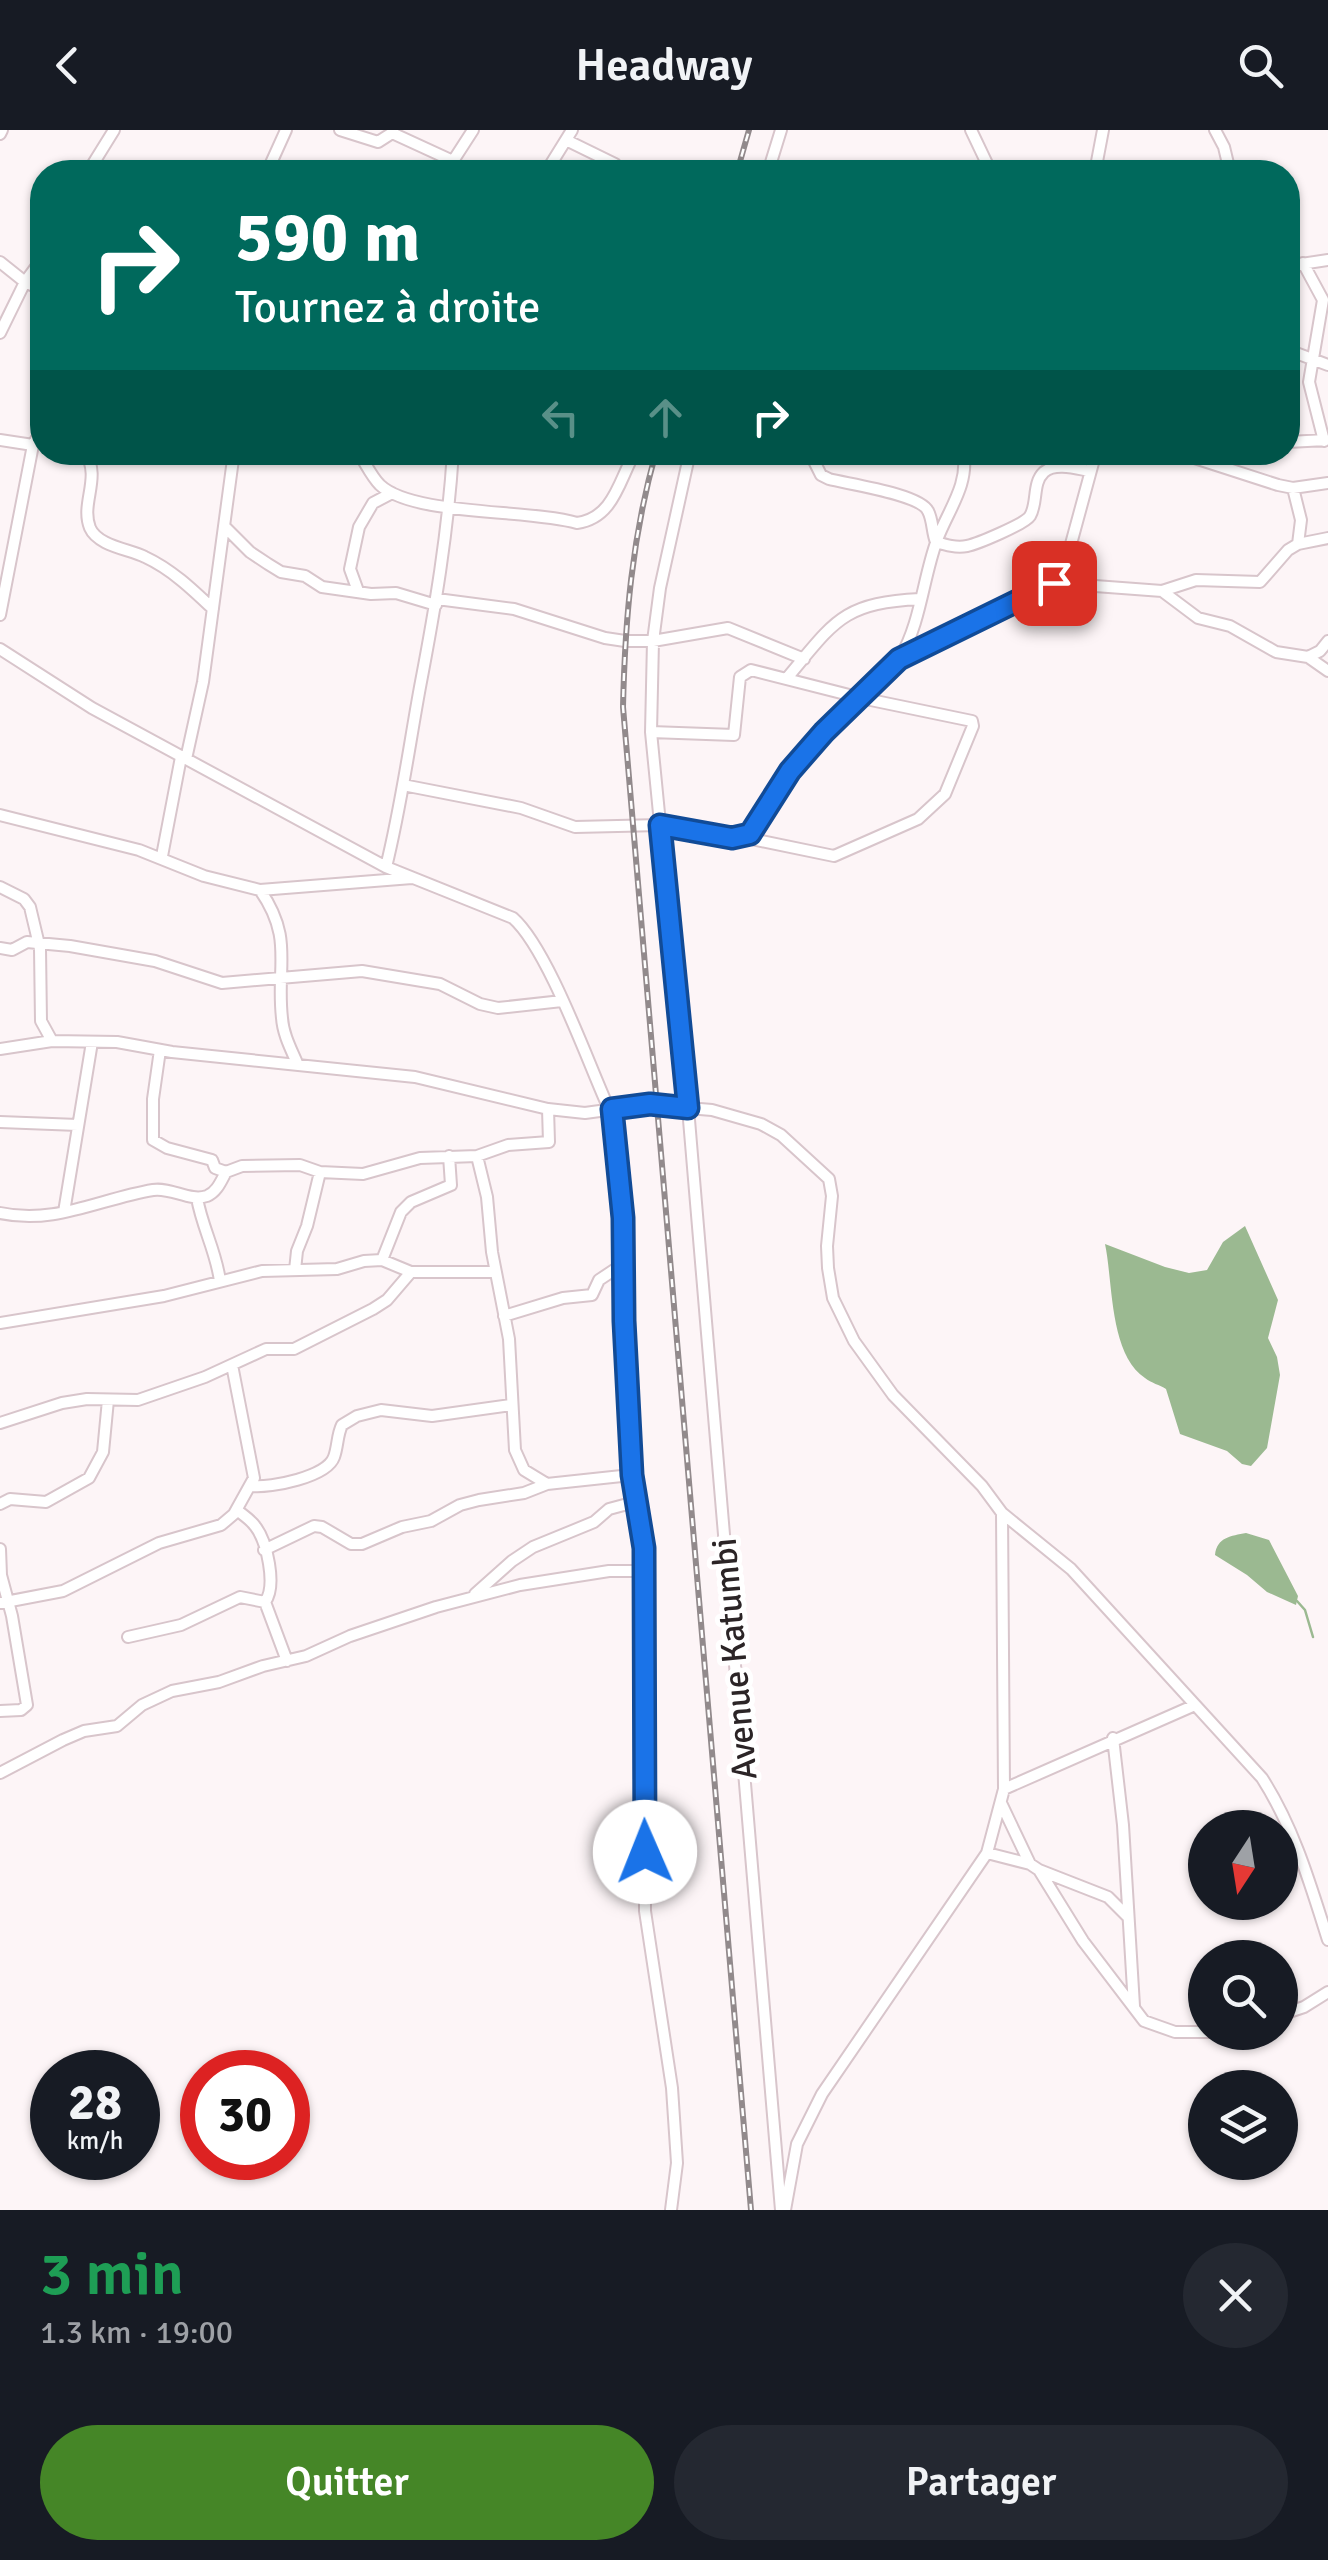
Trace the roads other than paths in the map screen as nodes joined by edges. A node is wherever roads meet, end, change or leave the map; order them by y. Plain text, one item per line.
1 (114, 130) edge
2 (286, 130) edge
3 (340, 130) edge
4 (474, 130) edge
5 (781, 130) edge
6 (971, 130) edge
7 (1103, 130) edge
8 (1215, 130) edge
9 (392, 131) edge
10 (569, 135) edge
11 (95, 160) edge
12 (272, 160) edge
13 (440, 160) edge
14 (455, 160) edge
15 (553, 160) edge
16 (609, 160) edge
17 (772, 160) edge
18 (986, 160) edge
19 (1097, 160) edge
20 (1227, 160) edge
21 (1328, 260) edge
22 (0, 262) edge
23 (1300, 264) edge
24 (1303, 264) junction
25 (30, 276) edge
26 (25, 282) junction
27 (30, 284) edge
28 (0, 333) edge
29 (1300, 354) edge
30 (1312, 358) junction
31 (1328, 365) edge
32 (0, 440) edge
33 (1326, 440) edge
34 (1300, 441) edge
35 (30, 444) edge
36 (30, 465) edge
37 (90, 465) edge
38 (233, 465) edge
39 (367, 465) edge
40 (452, 465) edge
41 (629, 465) edge
42 (687, 465) edge
43 (817, 465) edge
44 (965, 465) edge
45 (1092, 465) edge
46 (1237, 465) edge
47 (1090, 471) junction
48 (1328, 483) edge
49 (1292, 488) junction
50 (392, 493) junction
51 (450, 507) junction
52 (226, 528) junction
53 (1328, 538) edge
54 (936, 542) junction
55 (1298, 544) junction
56 (1054, 583) junction
57 (358, 591) junction
58 (1162, 591) junction
59 (920, 599) junction
60 (437, 602) junction
61 (213, 609) junction
62 (0, 616) edge
63 (1328, 641) edge
64 (653, 642) junction
65 (1, 653) edge
66 (1308, 657) junction
67 (804, 659) junction
68 (899, 659) junction
69 (1328, 671) edge
70 (787, 678) junction
71 (861, 698) junction
72 (651, 732) junction
73 (183, 758) junction
74 (403, 785) junction
75 (0, 816) edge
76 (660, 825) junction
77 (742, 838) junction
78 (162, 856) junction
79 (386, 867) junction
80 (414, 878) junction
81 (0, 886) edge
82 (286, 887) junction
83 (260, 890) junction
84 (276, 913) junction
85 (38, 943) junction
86 (0, 948) edge
87 (282, 978) junction
88 (562, 1001) junction
89 (52, 1041) junction
90 (92, 1042) junction
91 (0, 1049) edge
92 (160, 1050) junction
93 (297, 1063) junction
94 (548, 1108) junction
95 (688, 1108) junction
96 (612, 1109) junction
97 (0, 1122) edge
98 (78, 1125) junction
99 (449, 1156) junction
100 (477, 1156) junction
101 (226, 1172) junction
102 (320, 1172) junction
103 (197, 1198) junction
104 (64, 1212) junction
105 (0, 1213) edge
106 (382, 1260) junction
107 (622, 1264) junction
108 (295, 1270) junction
109 (411, 1272) junction
110 (495, 1272) junction
111 (220, 1281) junction
112 (504, 1316) junction
113 (0, 1322) edge
114 (232, 1365) junction
115 (108, 1400) junction
116 (511, 1406) junction
117 (0, 1423) edge
118 (632, 1475) junction
119 (547, 1484) junction
120 (252, 1486) junction
121 (636, 1502) junction
122 (0, 1504) edge
123 (237, 1510) junction
124 (1002, 1513) junction
125 (0, 1549) edge
126 (264, 1550) junction
127 (644, 1571) junction
128 (474, 1595) junction
129 (4, 1602) edge
130 (264, 1602) junction
131 (128, 1637) dead end
132 (287, 1661) junction
133 (1194, 1704) junction
134 (0, 1711) edge
135 (1113, 1738) junction
136 (0, 1773) edge
137 (1004, 1789) junction
138 (1001, 1803) junction
139 (987, 1853) junction
140 (1034, 1867) junction
141 (1127, 1916) junction
142 (1328, 1940) edge
143 (1328, 1992) edge
144 (1134, 2007) junction
145 (1298, 2008) edge
146 (1188, 2032) edge
147 (671, 2210) edge
148 (783, 2210) edge

1 - 11 street
2 - 12 street
3 - 9 street
4 - 14 street
5 - 17 street
6 - 18 street
7 - 19 street
8 - 20 street
9 - 13 street
10 - 15 street
10 - 16 street
21 - 24 street
22 - 26 street
23 - 24 street
24 - 30 street
25 - 26 street
26 - 27 street
26 - 28 street
29 - 30 street
30 - 31 street
30 - 33 street
32 - 35 street
33 - 34 street
36 - 62 street
37 - 61 street
38 - 52 street
39 - 50 street
40 - 51 street
41 - 51 street
42 - 64 street, Avenue Katumbi
43 - 54 street
44 - 54 street
45 - 47 street
46 - 49 street
47 - 54 street
47 - 56 street
48 - 49 street
49 - 55 street
50 - 51 street
50 - 57 street
51 - 60 street
52 - 57 street
52 - 61 street
53 - 55 street
54 - 59 street
55 - 58 street
56 - 58 street
56 - 68 street
57 - 60 street
58 - 66 street
59 - 67 street
59 - 68 street
60 - 64 street
60 - 74 street
61 - 73 street
63 - 66 street
64 - 67 street
64 - 72 street, Avenue Katumbi
65 - 73 street
66 - 69 street
67 - 70 street
68 - 71 street
70 - 71 street
70 - 72 street
71 - 77 street
71 - 77 street
72 - 76 street, Avenue Katumbi
73 - 78 street
73 - 79 street
74 - 76 street
74 - 79 street
75 - 78 street
76 - 77 street
76 - 95 street, Avenue Katumbi
78 - 83 street
79 - 80 street
80 - 82 street
80 - 88 street
81 - 85 street
82 - 83 street
82 - 84 street
83 - 84 street
84 - 87 street
85 - 86 street
85 - 87 street
85 - 89 street
87 - 88 street
87 - 93 street
88 - 96 street
89 - 90 street
89 - 91 street
90 - 92 street
90 - 98 street
92 - 93 street
92 - 101 street
93 - 94 street
94 - 96 street
94 - 100 street
95 - 96 street
95 - 124 street
95 - 148 street, Avenue Katumbi
96 - 107 street
97 - 98 street
98 - 104 street
99 - 100 street
99 - 102 street
99 - 106 street
100 - 110 street
101 - 102 street
101 - 103 street
102 - 108 street
103 - 104 street
103 - 111 street
104 - 105 street
106 - 108 street
106 - 109 street
107 - 112 street
107 - 118 street
108 - 111 street
109 - 110 street
109 - 114 street
110 - 112 street
111 - 113 street
112 - 116 street
114 - 115 street
114 - 120 street
115 - 117 street
115 - 122 street
116 - 119 street
116 - 120 street
118 - 119 street
118 - 121 street
119 - 126 street
120 - 123 street
121 - 127 street
121 - 128 street
123 - 126 street
123 - 129 street
124 - 133 street
124 - 137 street
125 - 129 street
126 - 130 street
127 - 128 street
127 - 147 street
128 - 132 street
129 - 134 street
130 - 131 street
130 - 132 street
132 - 136 street
133 - 135 street
133 - 142 street
135 - 137 street
135 - 141 street
137 - 138 street
138 - 139 street
138 - 140 street
139 - 140 street
139 - 148 street
140 - 141 street
140 - 144 street
141 - 144 street
143 - 145 street
144 - 146 street

